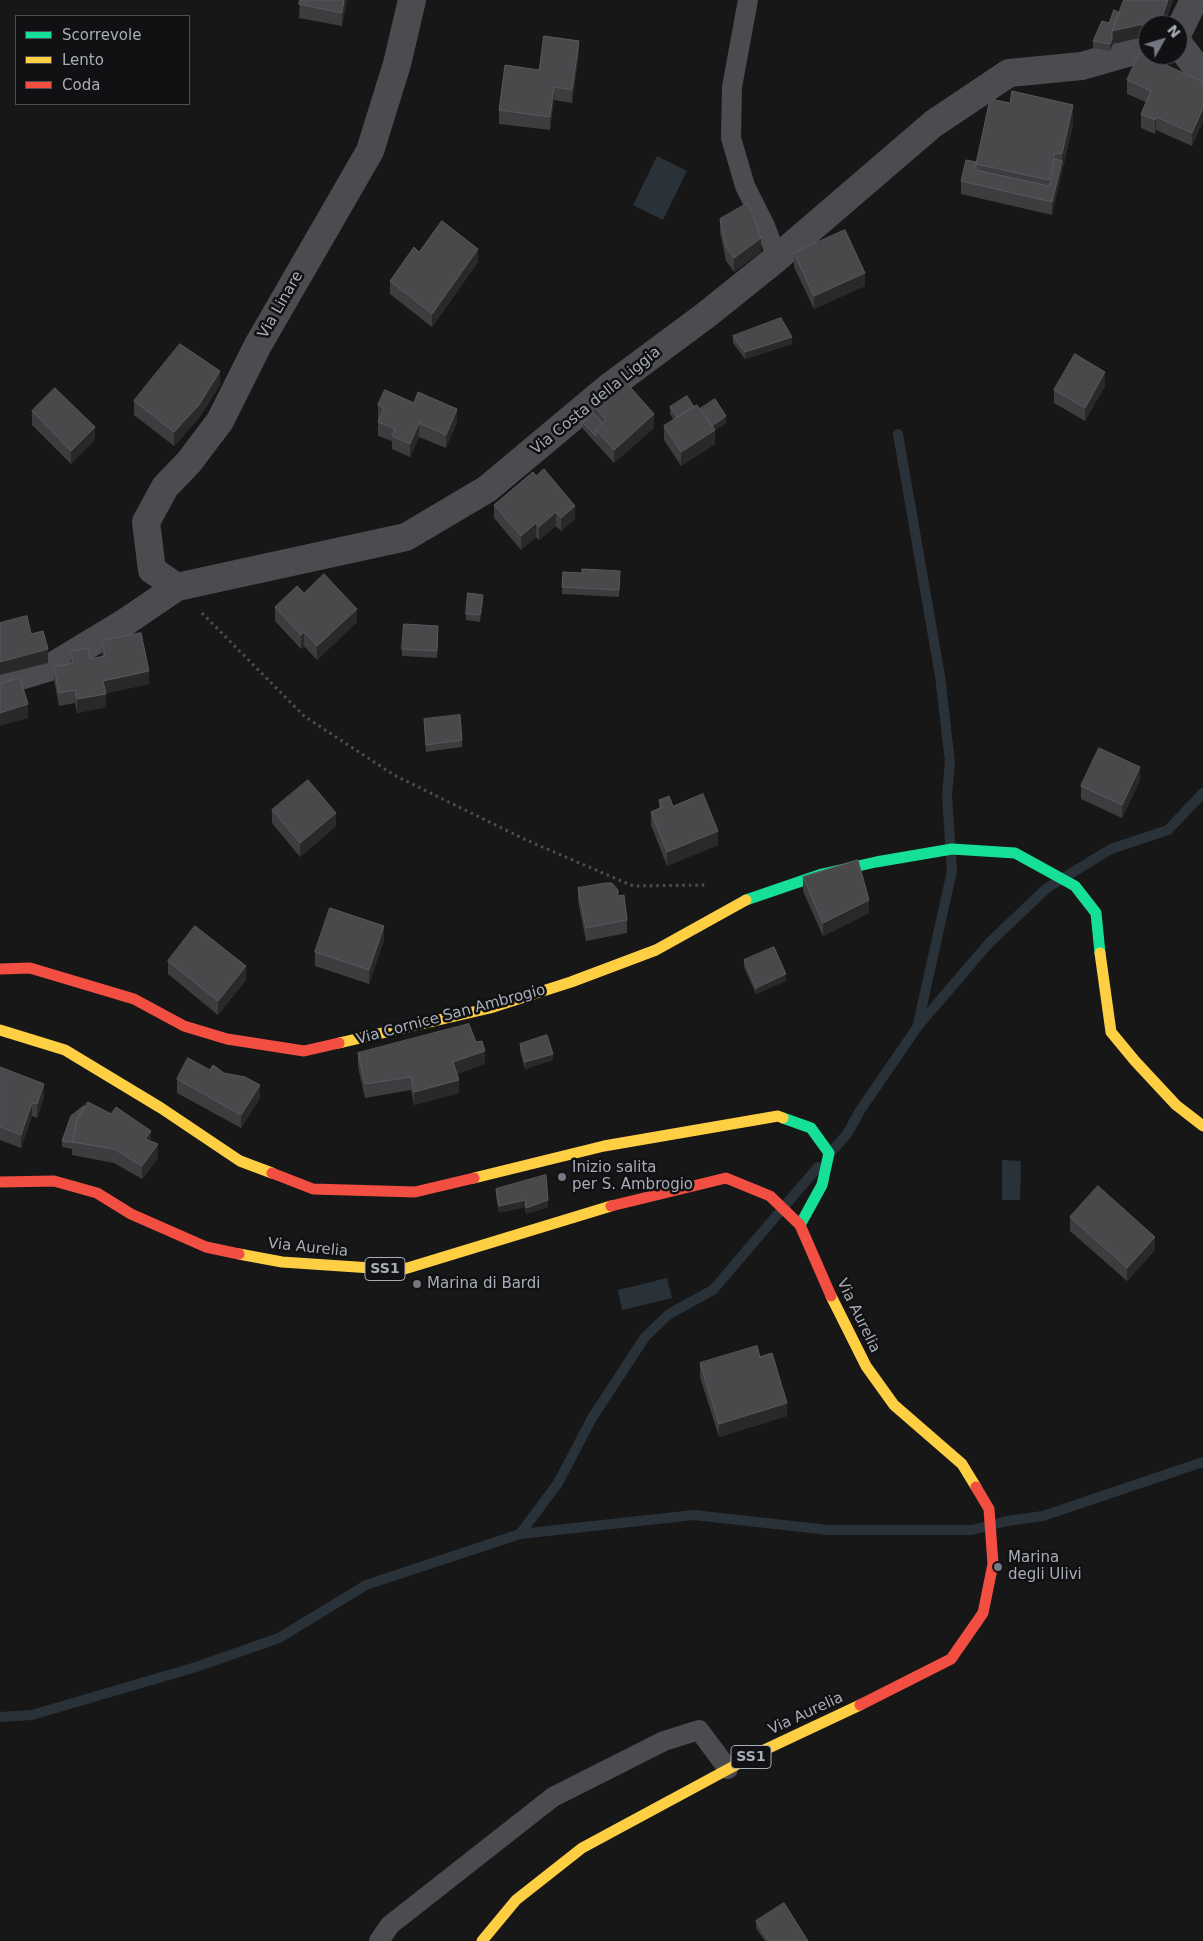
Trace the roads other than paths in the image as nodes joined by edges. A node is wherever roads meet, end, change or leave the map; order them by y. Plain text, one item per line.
1 (412, 0) edge
2 (748, 0) edge
3 (1194, 0) edge
4 (1187, 15) edge
5 (1138, 50) edge
6 (1188, 56) edge
7 (1203, 76) edge
8 (777, 258) junction
9 (177, 587) junction
10 (0, 682) edge
11 (0, 969) edge
12 (0, 1030) edge
13 (1203, 1126) edge
14 (0, 1182) edge
15 (800, 1224) junction
16 (728, 1769) junction
17 (379, 1941) edge
18 (482, 1941) edge

1 - 9 street, Via Linare
2 - 8 lane
3 - 4 street
5 - 8 street, Via Costa della Liggia
6 - 7 street
8 - 9 street, Via Costa della Liggia
9 - 10 street, Via Costa della Liggia
11 - 13 street, Via Cornice San Ambrogio
12 - 15 street
14 - 15 street, Via Aurelia / SS1
15 - 16 street, Via Aurelia / SS1
16 - 17 lane
16 - 18 street, Via Aurelia / SS1

